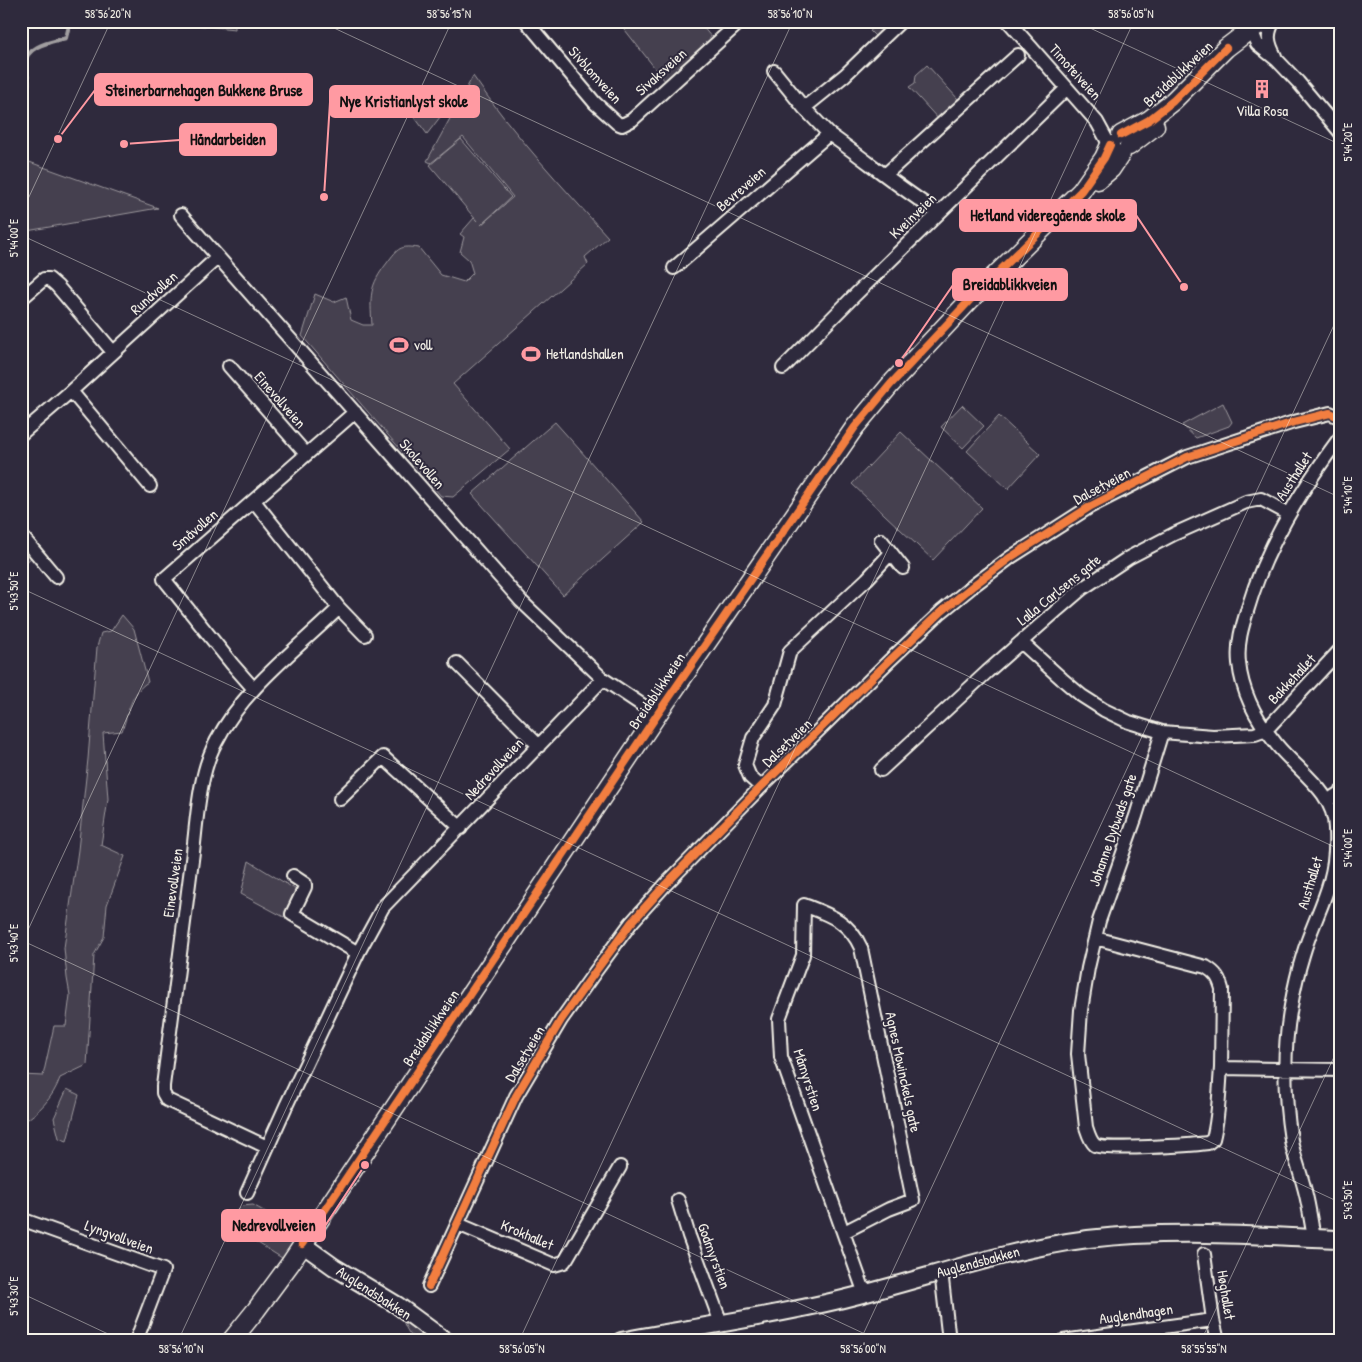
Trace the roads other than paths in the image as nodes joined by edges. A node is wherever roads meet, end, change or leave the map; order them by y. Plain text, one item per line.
1 (526, 21) edge
2 (741, 21) edge
3 (1008, 21) edge
4 (1274, 21) edge
5 (898, 23) edge
6 (1259, 24) edge
7 (1018, 55) dead end
8 (1277, 60) junction
9 (774, 71) dead end
10 (1068, 88) junction
11 (804, 108) junction
12 (622, 125) joint
13 (1341, 133) edge
14 (829, 134) junction
15 (1118, 143) junction
16 (886, 174) junction
17 (939, 213) junction
18 (181, 215) dead end
19 (217, 258) junction
20 (674, 268) dead end
21 (21, 299) edge
22 (113, 352) junction
23 (229, 366) dead end
24 (783, 368) dead end
25 (71, 391) junction
26 (355, 412) junction
27 (1341, 418) edge
28 (21, 434) edge
29 (1341, 436) edge
30 (306, 454) junction
31 (150, 486) dead end
32 (254, 501) junction
33 (1289, 514) junction
34 (21, 535) edge
35 (881, 540) dead end
36 (890, 554) junction
37 (904, 568) dead end
38 (56, 577) dead end
39 (339, 608) junction
40 (365, 635) dead end
41 (1021, 642) junction
42 (1341, 649) edge
43 (457, 663) dead end
44 (603, 678) junction
45 (254, 689) junction
46 (657, 715) junction
47 (1266, 730) junction
48 (1162, 732) junction
49 (539, 746) junction
50 (881, 770) dead end
51 (761, 787) junction
52 (1341, 792) edge
53 (340, 798) dead end
54 (1328, 801) junction
55 (461, 828) junction
56 (293, 876) dead end
57 (804, 905) joint
58 (1095, 938) junction
59 (358, 953) junction
60 (1221, 1068) junction
61 (1285, 1068) junction
62 (1341, 1070) edge
63 (267, 1148) junction
64 (620, 1167) dead end
65 (247, 1193) dead end
66 (678, 1200) dead end
67 (21, 1219) edge
68 (458, 1224) junction
69 (844, 1232) junction
70 (1314, 1238) junction
71 (1341, 1239) edge
72 (302, 1244) junction
73 (1204, 1254) dead end
74 (941, 1271) junction
75 (429, 1286) dead end
76 (866, 1294) junction
77 (1213, 1320) junction
78 (719, 1323) junction
79 (136, 1341) edge
80 (231, 1341) edge
81 (446, 1341) edge
82 (621, 1341) edge
83 (949, 1341) edge
84 (1063, 1341) edge
85 (1218, 1341) edge

1 - 12 street, Sivblomveien
2 - 12 street, Sivaksveien
3 - 10 street, Timoteiveien
4 - 8 street
5 - 11 street
6 - 8 street
6 - 15 main road, Breidablikkveien
7 - 16 street
8 - 13 street
9 - 11 street
10 - 15 street, Timoteiveien
10 - 17 street, Kveinveien
11 - 14 street
14 - 16 street
14 - 20 street, Bevreveien
15 - 46 main road, Breidablikkveien
16 - 17 street
17 - 24 street, Kveinveien
18 - 19 street, Skolevollen
19 - 22 street, Rundvollen
19 - 26 street, Skolevollen
21 - 22 street
22 - 25 street, Rundvollen
23 - 30 street, Einevollveien
25 - 28 street, Rundvollen
25 - 31 street
26 - 30 street, Småvollen
26 - 44 street, Skolevollen
27 - 51 street, Dalsetveien
29 - 33 street, Austhallet
30 - 32 street, Småvollen
32 - 39 street
32 - 45 street, Småvollen
33 - 41 street, Lalla Carlsens gate
33 - 47 street, Austhallet
34 - 38 street
35 - 36 street
36 - 37 street
36 - 51 street, Dalsetveien
39 - 40 street
39 - 45 street, Einevollveien
41 - 48 street
41 - 50 street, Lalla Carlsens gate
42 - 47 street, Bakkehallet
43 - 49 street, Nedrevollveien
44 - 46 street, Skolevollen
44 - 49 street, Nedrevollveien
45 - 63 street, Einevollveien
46 - 72 main road, Breidablikkveien
47 - 48 street
47 - 54 street, Austhallet
48 - 58 street, Johanne Dybwads gate
49 - 55 street, Nedrevollveien
51 - 68 street, Dalsetveien
52 - 54 street
53 - 55 street
54 - 61 street, Austhallet
55 - 59 street, Nedrevollveien
56 - 59 street
57 - 69 street, Måmyrstien
57 - 69 street, Agnes Mowinckels gate
58 - 60 street, Johanne Dybwads gate
58 - 60 street, Johanne Dybwads gate
59 - 63 street, Nedrevollveien
60 - 61 street
61 - 62 street
61 - 70 street, Austhallet
63 - 65 street, Nedrevollveien
64 - 68 street, Krokhallet
66 - 78 street, Godmyrstien
67 - 79 street, Lyngvollveien
68 - 75 street, Dalsetveien
69 - 76 street, Måmyrstien
70 - 71 street, Auglendsbakken
70 - 74 street, Auglendsbakken
72 - 80 main road, Breidablikkveien
72 - 81 street, Auglendsbakken
73 - 77 street, Høghallet
74 - 76 street, Auglendsbakken
74 - 83 street
76 - 78 street, Auglendsbakken
77 - 84 street, Auglendhagen
77 - 85 street, Høghallet
78 - 82 street, Auglendsbakken

